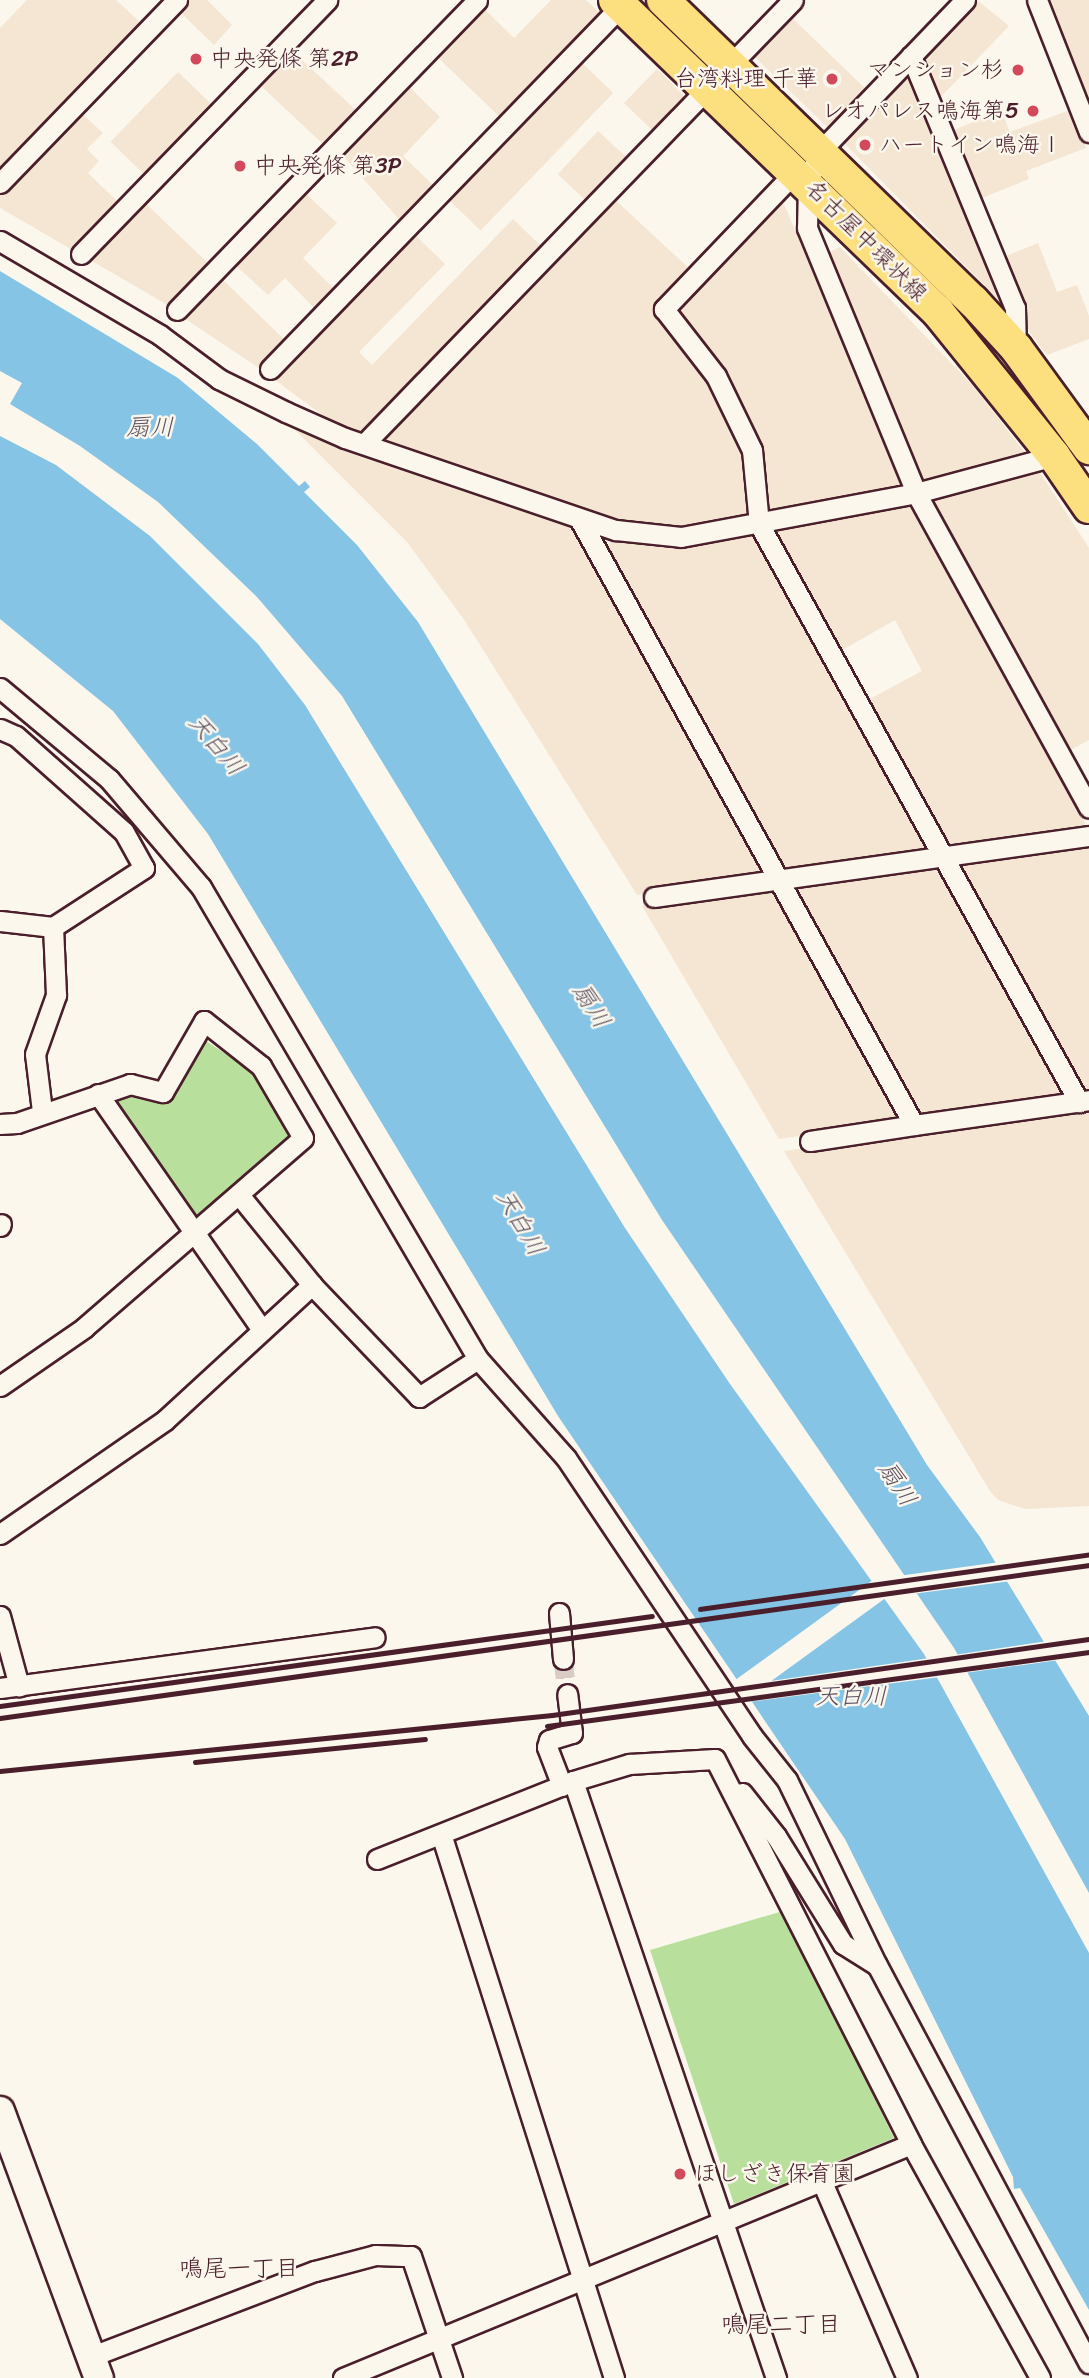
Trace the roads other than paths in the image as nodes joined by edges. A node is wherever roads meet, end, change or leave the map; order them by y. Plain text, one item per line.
1 (177, 0) edge
2 (327, 0) edge
3 (477, 0) edge
4 (663, 0) edge
5 (793, 0) edge
6 (965, 0) edge
7 (1037, 0) edge
8 (618, 3) edge
9 (911, 56) junction
10 (728, 67) junction
11 (706, 90) junction
12 (1089, 131) edge
13 (819, 152) junction
14 (801, 177) junction
15 (0, 183) edge
16 (0, 241) edge
17 (81, 254) dead end
18 (177, 310) dead end
19 (1016, 348) junction
20 (270, 369) dead end
21 (364, 444) junction
22 (1089, 448) edge
23 (1055, 456) junction
24 (916, 493) junction
25 (1089, 507) edge
26 (580, 520) junction
27 (759, 524) junction
28 (0, 688) edge
29 (0, 729) edge
30 (1089, 808) edge
31 (1089, 836) edge
32 (944, 858) junction
33 (779, 880) junction
34 (654, 897) dead end
35 (0, 921) edge
36 (53, 927) junction
37 (98, 1094) junction
38 (1084, 1101) edge
39 (42, 1111) junction
40 (0, 1124) edge
41 (914, 1125) junction
42 (810, 1141) dead end
43 (240, 1196) junction
44 (193, 1234) junction
45 (312, 1285) junction
46 (261, 1330) junction
47 (478, 1359) junction
48 (0, 1386) edge
49 (0, 1534) edge
50 (559, 1613) dead end
51 (0, 1616) edge
52 (375, 1637) dead end
53 (563, 1659) tunnel mouth
54 (9, 1687) edge
55 (567, 1694) tunnel mouth
56 (715, 1759) junction
57 (568, 1783) junction
58 (442, 1837) junction
59 (377, 1859) dead end
60 (877, 1965) junction
61 (0, 2111) edge
62 (911, 2144) junction
63 (822, 2182) junction
64 (724, 2223) junction
65 (582, 2279) junction
66 (438, 2336) junction
67 (1089, 2363) edge
68 (96, 2367) edge
69 (344, 2378) edge
70 (452, 2378) edge
71 (614, 2378) edge
72 (776, 2378) edge
73 (907, 2378) edge
74 (1040, 2378) edge

1 - 15 street
2 - 17 street
3 - 18 street
4 - 10 main road, 名古屋中環状線
5 - 10 street
6 - 9 street
7 - 12 street
8 - 11 main road, 名古屋中環状線
8 - 20 street
9 - 13 street
9 - 19 street
10 - 13 main road, 名古屋中環状線
11 - 14 main road, 名古屋中環状線
11 - 21 street
13 - 14 street
13 - 19 main road, 名古屋中環状線
14 - 23 main road, 名古屋中環状線
14 - 24 street
14 - 27 street
16 - 21 street
19 - 22 main road, 名古屋中環状線
21 - 26 street
23 - 24 street
23 - 25 main road, 名古屋中環状線
24 - 27 street
24 - 30 street
26 - 27 street
26 - 33 street
27 - 32 street
28 - 47 street
29 - 36 street
31 - 32 street
32 - 33 street
32 - 38 street
33 - 34 street
33 - 41 street
35 - 36 street
36 - 39 street
37 - 39 street
37 - 43 street
37 - 44 street
38 - 41 street
39 - 40 street
41 - 42 street
43 - 44 street
43 - 45 street
44 - 46 street
44 - 48 street
45 - 46 street
45 - 47 street
46 - 49 street
47 - 60 street
50 - 53 street
51 - 54 street
52 - 54 street
55 - 57 street
56 - 57 street
56 - 60 street
56 - 62 street
57 - 58 street
57 - 64 street
58 - 59 street
58 - 65 street
60 - 67 street
61 - 68 street
62 - 63 street
62 - 74 street
63 - 64 street
63 - 73 street
64 - 65 street
64 - 72 street
65 - 66 street
65 - 71 street
66 - 68 street
66 - 69 street
66 - 70 street

